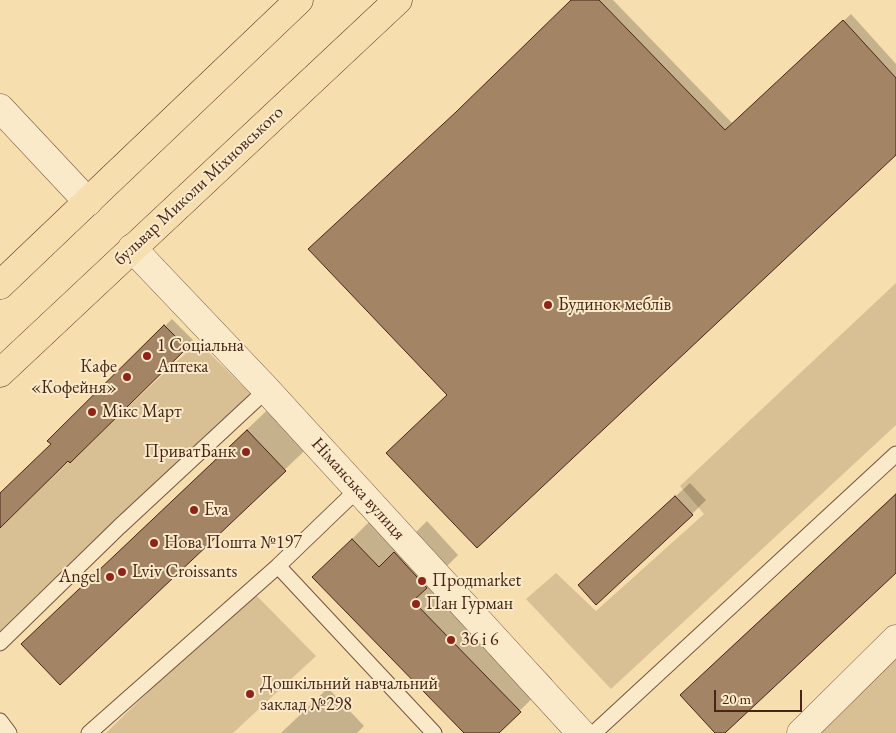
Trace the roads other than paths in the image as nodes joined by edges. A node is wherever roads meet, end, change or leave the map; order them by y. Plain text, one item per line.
1 (299, 0) edge
2 (398, 0) edge
3 (0, 108) edge
4 (88, 202) junction
5 (132, 248) junction
6 (0, 285) edge
7 (0, 373) edge
8 (265, 388) junction
9 (896, 454) edge
10 (358, 489) junction
11 (278, 566) junction
12 (896, 639) edge
13 (0, 643) edge
14 (0, 721) edge
15 (9, 733) edge
16 (89, 733) edge
17 (434, 733) edge
18 (581, 733) edge
19 (594, 733) edge
20 (801, 733) edge

1 - 4 highway
2 - 5 highway, бульвар Миколи Міхновського
3 - 4 street
4 - 6 highway
5 - 7 highway, бульвар Миколи Міхновського
5 - 8 street, Німанська вулиця
8 - 10 street, Німанська вулиця
8 - 13 lane
9 - 19 lane
10 - 11 lane
10 - 18 street, Німанська вулиця
11 - 16 lane
11 - 17 lane
12 - 20 street
14 - 15 lane

